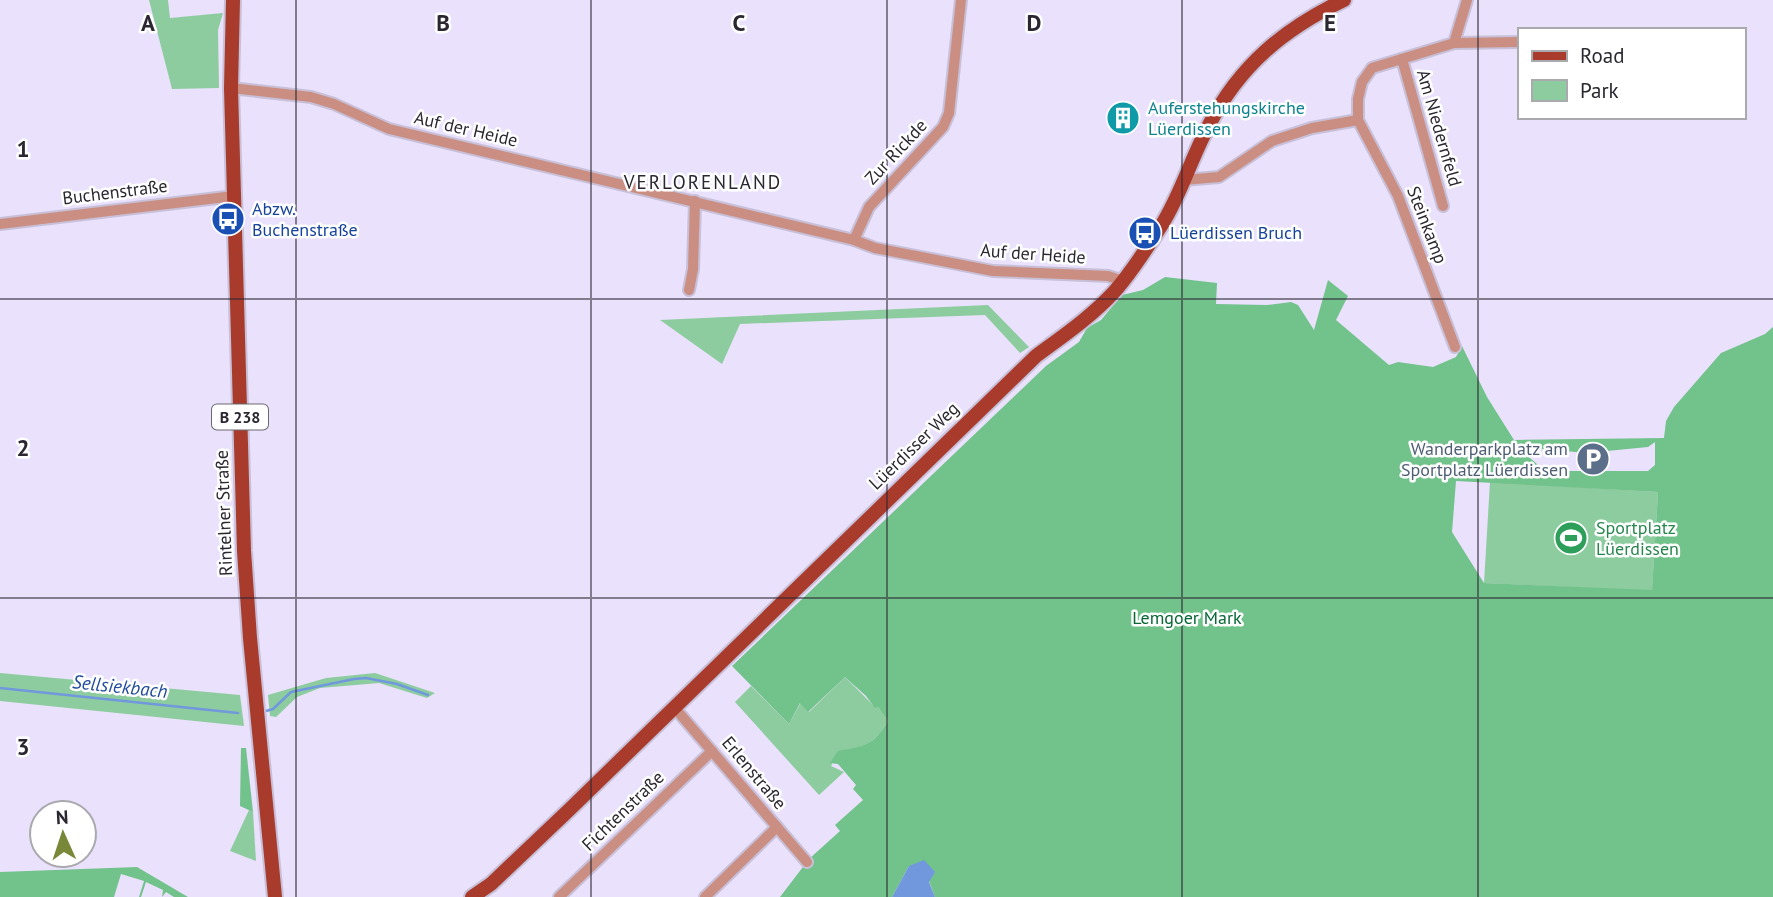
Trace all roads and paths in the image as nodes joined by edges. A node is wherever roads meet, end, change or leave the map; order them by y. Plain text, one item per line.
1 (233, 0) edge
2 (961, 0) edge
3 (1344, 0) edge
4 (1467, 0) edge
5 (1518, 42) edge
6 (1454, 43) junction
7 (1402, 59) junction
8 (231, 88) junction
9 (1358, 120) junction
10 (1184, 180) junction
11 (234, 196) junction
12 (695, 201) junction
13 (1443, 206) dead end
14 (0, 224) edge
15 (854, 240) junction
16 (1123, 281) junction
17 (689, 290) dead end
18 (1455, 347) dead end
19 (674, 708) junction
20 (712, 751) junction
21 (777, 827) junction
22 (807, 862) dead end
23 (275, 897) edge
24 (472, 897) edge
25 (559, 897) edge
26 (705, 897) edge

1 - 8 main road, Rintelner Straße / B 238
2 - 15 street, Zur Rickde
3 - 10 main road, Lüerdisser Weg
4 - 6 street
5 - 6 street
6 - 7 street
7 - 9 street
7 - 13 street, Am Niedernfeld
8 - 11 main road, Rintelner Straße / B 238
8 - 12 street, Auf der Heide
9 - 10 street
9 - 18 street, Steinkamp
10 - 16 main road, Lüerdisser Weg
11 - 14 street, Buchenstraße
11 - 23 main road, Rintelner Straße / B 238
12 - 15 street, Auf der Heide
12 - 17 street
15 - 16 street, Auf der Heide
16 - 19 main road, Lüerdisser Weg
19 - 20 street, Erlenstraße
19 - 24 main road, Lüerdisser Weg
20 - 21 street, Erlenstraße
20 - 25 street, Fichtenstraße
21 - 22 street, Erlenstraße
21 - 26 street

